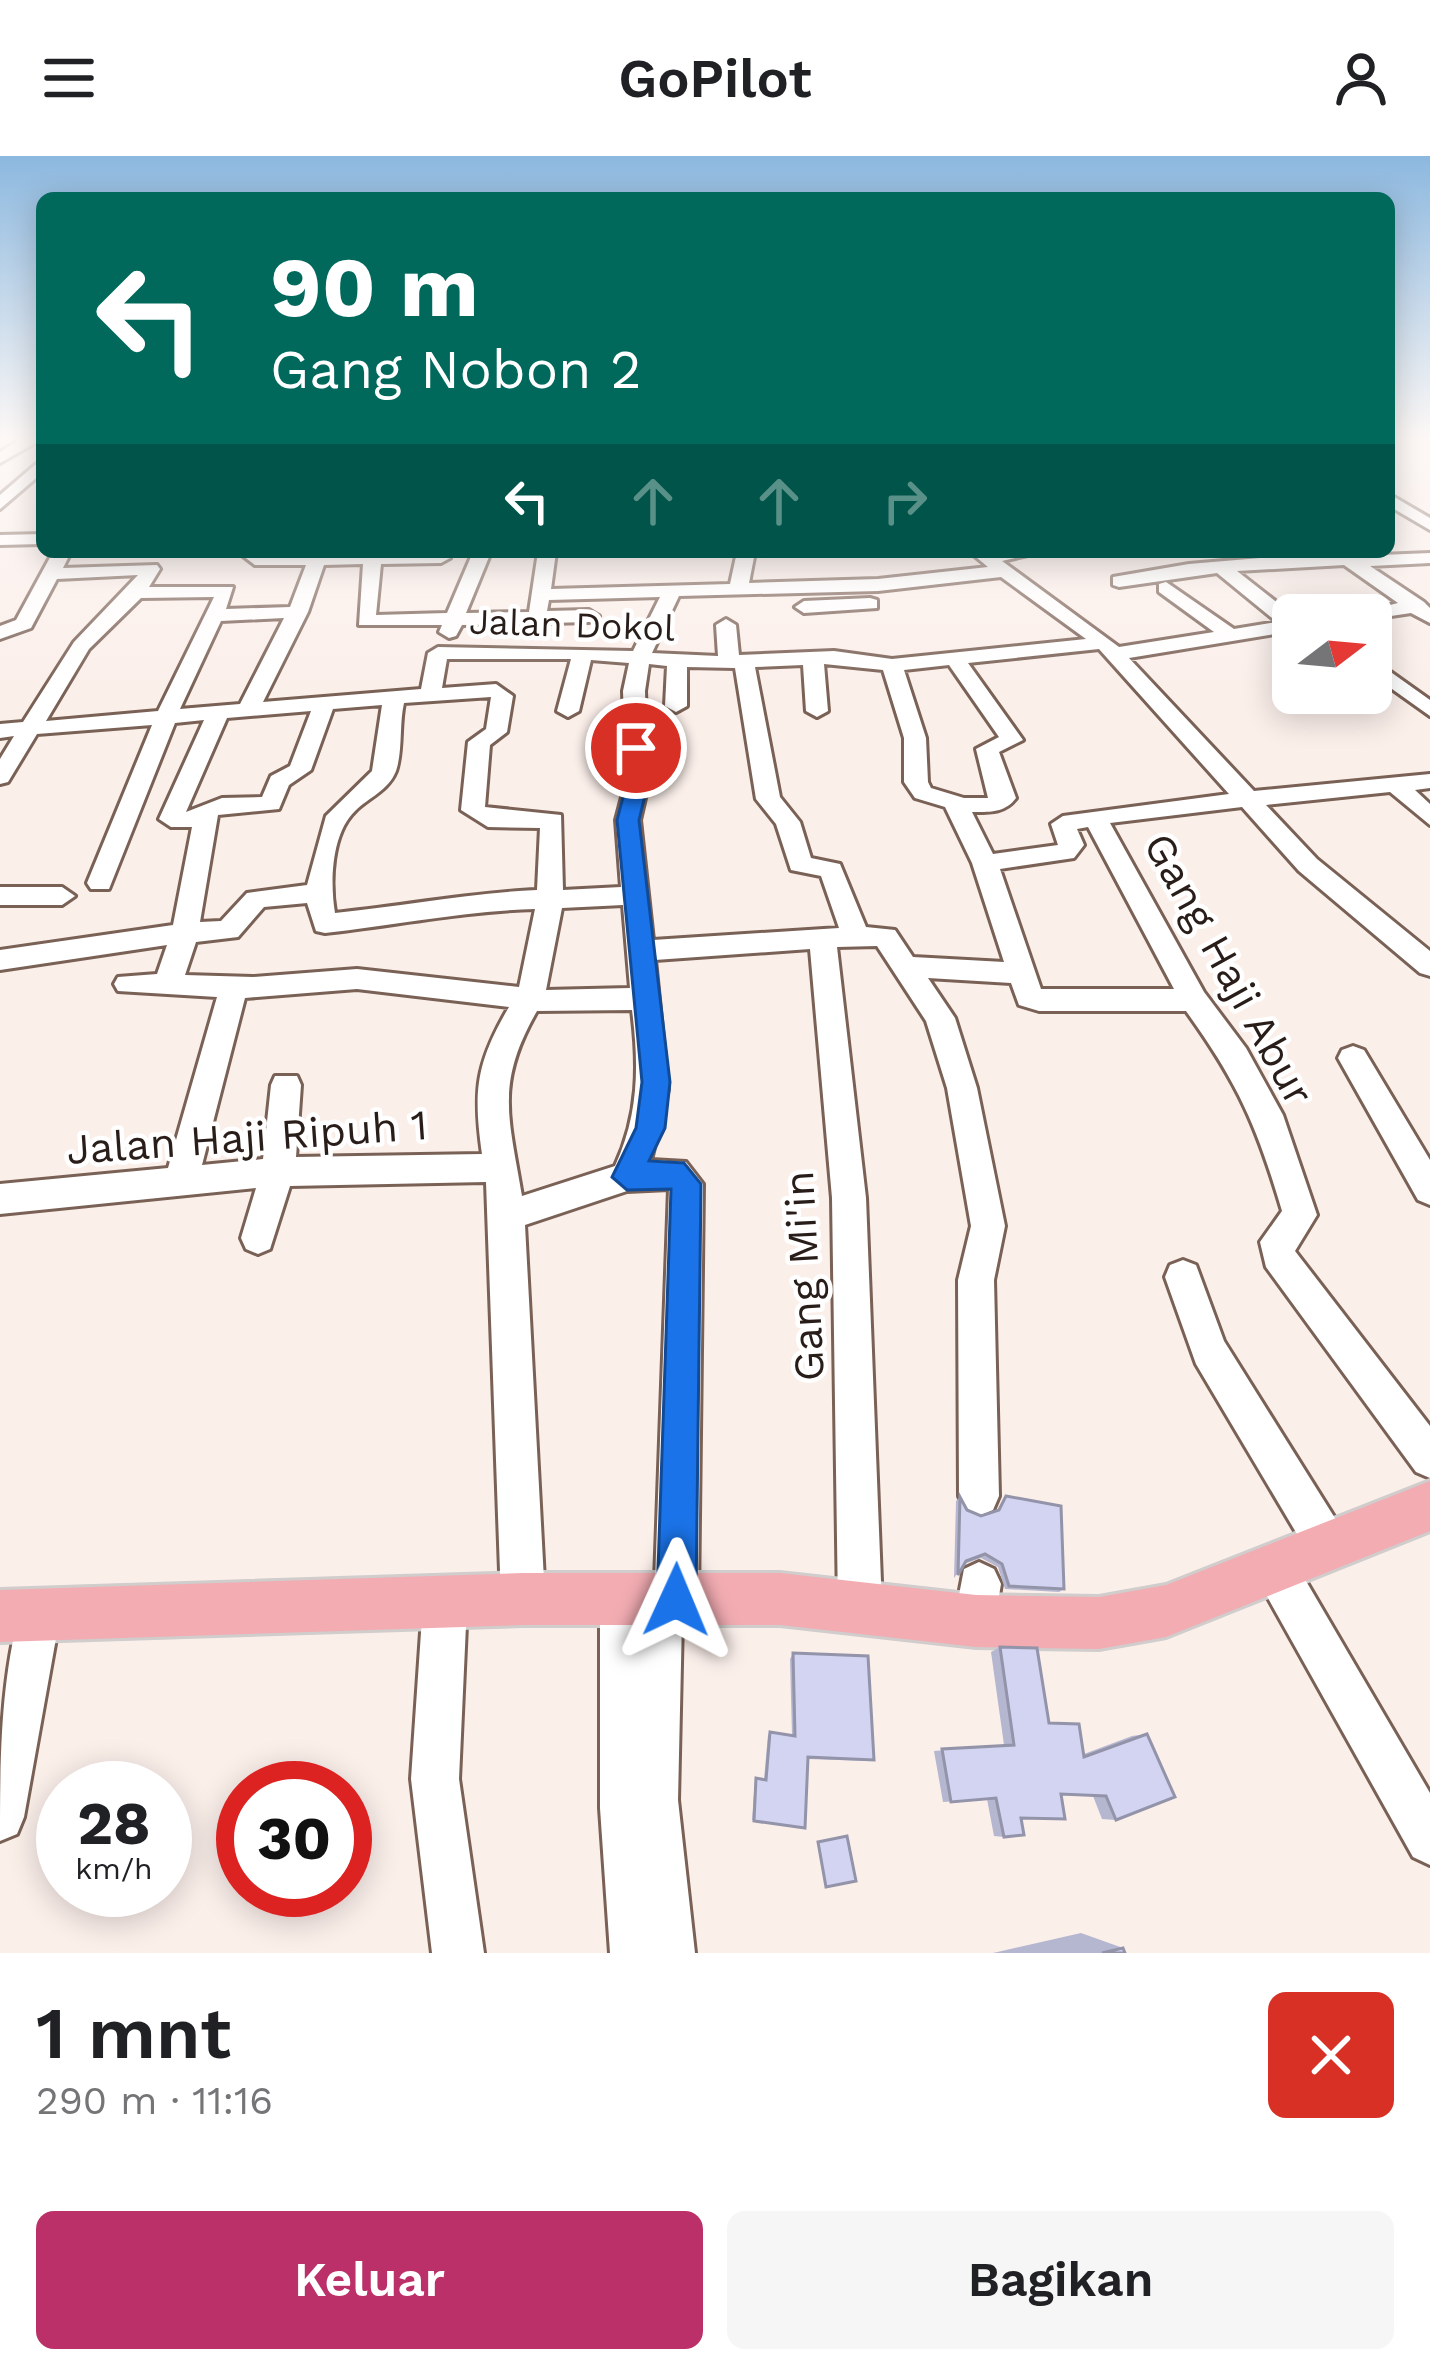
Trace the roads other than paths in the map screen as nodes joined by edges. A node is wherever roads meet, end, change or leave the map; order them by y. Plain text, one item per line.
1 (36, 540) edge
2 (3, 545) edge
3 (59, 558) edge
4 (253, 558) edge
5 (338, 558) edge
6 (372, 558) edge
7 (480, 558) edge
8 (546, 558) edge
9 (745, 558) edge
10 (987, 558) edge
11 (1347, 558) edge
12 (1430, 558) edge
13 (316, 560) junction
14 (1223, 569) junction
15 (1003, 571) junction
16 (52, 574) junction
17 (1119, 581) dead end
18 (740, 585) junction
19 (1025, 586) junction
20 (1166, 588) dead end
21 (673, 590) junction
22 (136, 593) junction
23 (536, 607) junction
24 (804, 608) dead end
25 (1272, 608) edge
26 (298, 612) junction
27 (1424, 612) edge
28 (1392, 614) edge
29 (216, 615) junction
30 (590, 616) dead end
31 (458, 617) junction
32 (726, 625) dead end
33 (1272, 628) edge
34 (1230, 635) junction
35 (1, 638) edge
36 (1110, 648) junction
37 (528, 651) junction
38 (438, 653) junction
39 (584, 653) junction
40 (640, 657) junction
41 (813, 658) junction
42 (956, 660) junction
43 (676, 661) junction
44 (736, 662) junction
45 (892, 664) junction
46 (1392, 678) edge
47 (430, 695) junction
48 (395, 698) junction
49 (1424, 700) edge
50 (324, 705) junction
51 (676, 706) dead end
52 (248, 711) junction
53 (568, 711) dead end
54 (817, 711) dead end
55 (218, 714) junction
56 (167, 718) junction
57 (33, 728) junction
58 (0, 731) edge
59 (0, 777) edge
60 (1430, 781) edge
61 (1396, 784) junction
62 (1250, 798) junction
63 (957, 806) junction
64 (1430, 817) edge
65 (204, 820) junction
66 (1080, 822) junction
67 (985, 863) junction
68 (100, 883) dead end
69 (318, 893) junction
70 (0, 896) edge
71 (62, 896) dead end
72 (633, 896) junction
73 (550, 899) junction
74 (185, 932) junction
75 (840, 939) junction
76 (640, 951) junction
77 (0, 960) edge
78 (1427, 962) edge
79 (908, 967) junction
80 (1022, 974) junction
81 (128, 984) dead end
82 (168, 985) junction
83 (233, 986) junction
84 (531, 996) junction
85 (645, 998) junction
86 (1194, 1000) junction
87 (1353, 1058) dead end
88 (286, 1084) dead end
89 (500, 1168) junction
90 (278, 1172) junction
91 (627, 1177) junction
92 (181, 1182) junction
93 (1430, 1190) edge
94 (0, 1199) edge
95 (508, 1216) junction
96 (258, 1238) dead end
97 (1183, 1277) dead end
98 (1430, 1458) edge
99 (979, 1496) dead end
100 (1430, 1506) edge
101 (1328, 1546) junction
102 (1274, 1567) junction
103 (523, 1599) junction
104 (653, 1600) junction
105 (445, 1604) junction
106 (860, 1607) junction
107 (19, 1616) edge
108 (0, 1817) edge
109 (1430, 1840) edge
110 (458, 1953) edge
111 (636, 1953) edge
112 (669, 1953) edge

1 - 2 street
3 - 16 street
4 - 13 street
5 - 13 street
6 - 31 street
7 - 31 street
8 - 23 street
9 - 18 street
10 - 15 street
11 - 12 street
11 - 14 street
11 - 27 street
13 - 26 street
14 - 17 street
14 - 25 street
15 - 18 street
15 - 19 street
16 - 22 street
16 - 35 street
18 - 21 street
19 - 24 street
19 - 36 street
20 - 34 street
21 - 23 street
21 - 40 street
22 - 29 street
22 - 57 street
23 - 30 street
23 - 31 street
23 - 37 street
26 - 29 street
26 - 52 street
27 - 28 street
29 - 56 street
31 - 38 street
32 - 44 street
33 - 34 street, Jalan Dokol
34 - 36 street, Jalan Dokol
36 - 42 street, Jalan Dokol
36 - 62 street
37 - 38 street, Jalan Dokol
37 - 39 street, Jalan Dokol
38 - 47 street, Jalan Dokol
39 - 40 street, Jalan Dokol
39 - 53 street
40 - 43 street, Jalan Dokol
40 - 72 street
41 - 44 street, Jalan Dokol
41 - 45 street, Jalan Dokol
41 - 54 street
42 - 45 street, Jalan Dokol
42 - 63 street
43 - 44 street, Jalan Dokol
43 - 51 street
44 - 75 street, Gang Mi'in
45 - 63 street
46 - 49 street
47 - 48 street
47 - 73 street
48 - 50 street
48 - 69 street
50 - 52 street
50 - 65 street
52 - 55 street
55 - 56 street
55 - 65 street
56 - 57 street
56 - 68 street
57 - 58 street
57 - 59 street
60 - 61 street
61 - 62 street
61 - 64 street
62 - 66 street
62 - 78 street
63 - 67 street
65 - 74 street
66 - 67 street
66 - 86 street, Gang Haji Abur
67 - 80 street
69 - 73 street
69 - 74 street
70 - 71 street
72 - 73 street
72 - 76 street
73 - 84 street
74 - 77 street
74 - 82 street
75 - 76 street
75 - 79 street
75 - 106 street, Gang Mi'in
76 - 85 street
79 - 80 street
79 - 99 street
80 - 86 street
81 - 82 street
82 - 83 street
83 - 84 street
83 - 92 street
84 - 85 street
84 - 89 street
85 - 91 street
86 - 98 street, Gang Haji Abur
87 - 93 street
88 - 90 street
89 - 90 street, Jalan Haji Ripuh 1
89 - 95 street
90 - 92 street, Jalan Haji Ripuh 1
90 - 96 street
91 - 95 street
91 - 104 street
92 - 94 street, Jalan Haji Ripuh 1
95 - 103 street
97 - 101 street
100 - 101 main road
101 - 102 main road
102 - 106 main road
102 - 109 street
103 - 104 main road
103 - 105 main road
104 - 106 main road
104 - 111 street
104 - 112 street
105 - 107 main road
105 - 110 street
107 - 108 street

